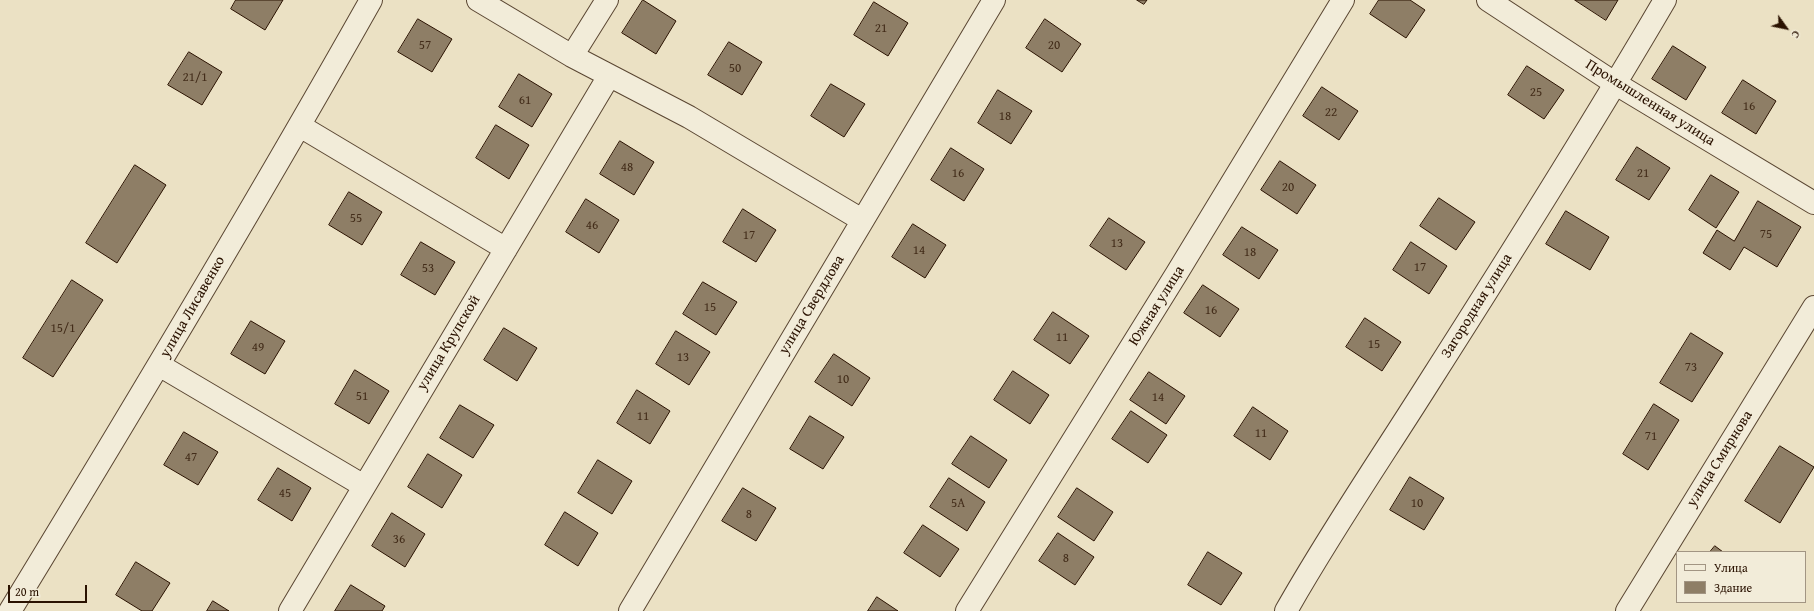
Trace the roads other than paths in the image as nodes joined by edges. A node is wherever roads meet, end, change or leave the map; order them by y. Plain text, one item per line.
1 (371, 0) edge
2 (478, 0) edge
3 (607, 0) edge
4 (994, 0) edge
5 (1343, 0) edge
6 (1488, 0) edge
7 (1665, 0) edge
8 (572, 56) junction
9 (609, 76) junction
10 (1616, 84) junction
11 (300, 126) junction
12 (1814, 203) edge
13 (862, 220) junction
14 (506, 249) junction
15 (1814, 306) edge
16 (159, 365) junction
17 (364, 486) junction
18 (10, 611) edge
19 (290, 611) edge
20 (630, 611) edge
21 (967, 611) edge
22 (1286, 611) edge
23 (1627, 611) edge

1 - 11 street, улица Лисавенко
2 - 8 street
3 - 8 street
4 - 13 street, улица Свердлова
5 - 21 street, Южная улица
6 - 10 street, Промышленная улица
7 - 10 street, Загородная улица
8 - 9 street
9 - 13 street
9 - 14 street, улица Крупской
10 - 12 street, Промышленная улица
10 - 22 street, Загородная улица
11 - 14 street
11 - 16 street, улица Лисавенко
13 - 20 street, улица Свердлова
14 - 17 street, улица Крупской
15 - 23 street, улица Смирнова
16 - 17 street
16 - 18 street, улица Лисавенко
17 - 19 street, улица Крупской

